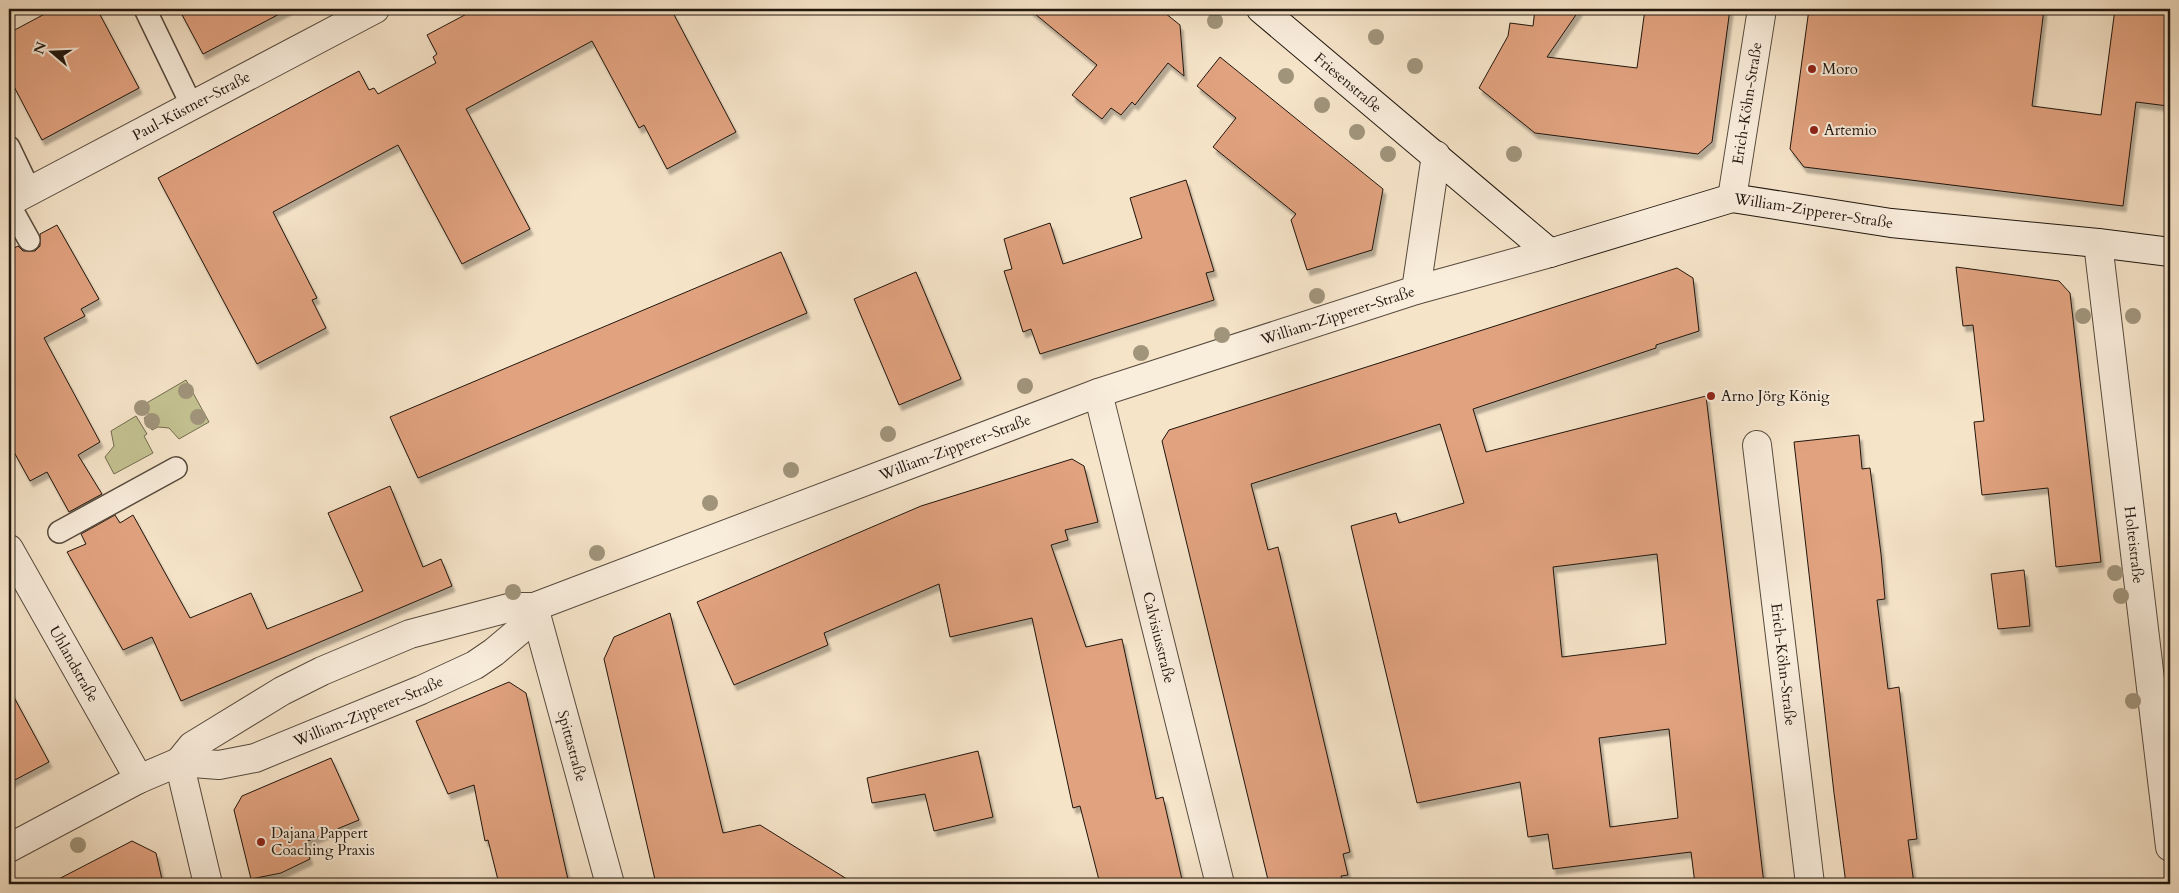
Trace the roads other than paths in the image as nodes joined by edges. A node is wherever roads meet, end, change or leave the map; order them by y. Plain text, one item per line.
1 (145, 9) edge
2 (375, 9) edge
3 (1261, 9) edge
4 (1762, 9) edge
5 (192, 106) junction
6 (9, 147) edge
7 (1436, 155) junction
8 (1732, 198) junction
9 (16, 199) edge
10 (29, 240) dead end
11 (2098, 243) junction
12 (2170, 252) edge
13 (1550, 253) junction
14 (1416, 290) junction
15 (1098, 393) junction
16 (1758, 445) dead end
17 (176, 468) dead end
18 (59, 532) dead end
19 (9, 549) edge
20 (534, 607) junction
21 (179, 762) junction
22 (139, 779) junction
23 (2170, 847) edge
24 (9, 848) edge
25 (208, 884) edge
26 (610, 884) edge
27 (1220, 884) edge
28 (1810, 884) edge

1 - 5 lane
2 - 5 street, Paul-Küstner-Straße
3 - 7 street, Friesenstraße
4 - 8 street, Erich-Köhn-Straße
5 - 9 street, Paul-Küstner-Straße
6 - 9 lane
7 - 13 street, Friesenstraße
7 - 14 street
8 - 11 street, William-Zipperer-Straße
8 - 13 street, William-Zipperer-Straße
9 - 10 lane
11 - 12 street, William-Zipperer-Straße
11 - 23 street, Holteistraße
13 - 14 street, William-Zipperer-Straße
14 - 15 street, William-Zipperer-Straße
15 - 20 street, William-Zipperer-Straße
15 - 27 street, Calvisiusstraße
16 - 28 street, Erich-Köhn-Straße
17 - 18 lane
19 - 22 street, Uhlandstraße
20 - 21 street, William-Zipperer-Straße
20 - 21 street, William-Zipperer-Straße
20 - 26 street, Spittastraße
21 - 22 street, William-Zipperer-Straße
21 - 25 street
22 - 24 street, William-Zipperer-Straße

